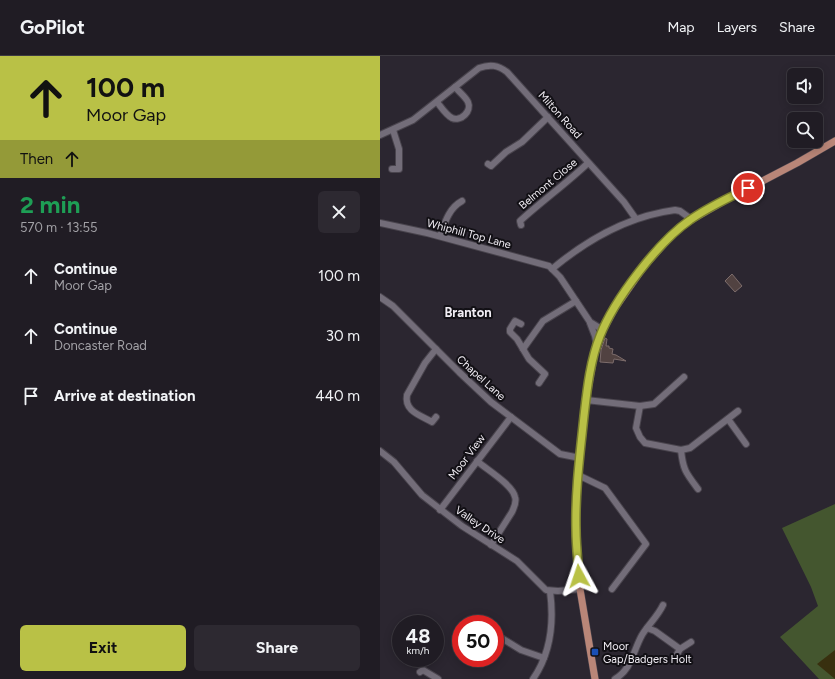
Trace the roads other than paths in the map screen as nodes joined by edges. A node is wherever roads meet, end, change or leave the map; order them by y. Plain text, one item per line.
1 (455, 87) junction
2 (437, 102) junction
3 (548, 117) junction
4 (393, 130) junction
5 (380, 135) edge
6 (835, 141) edge
7 (588, 162) junction
8 (491, 166) dead end
9 (399, 169) dead end
10 (459, 201) dead end
11 (636, 219) junction
12 (690, 219) junction
13 (519, 222) dead end
14 (380, 223) edge
15 (440, 236) junction
16 (552, 269) junction
17 (380, 297) edge
18 (576, 301) junction
19 (590, 323) junction
20 (521, 324) dead end
21 (603, 330) junction
22 (597, 346) junction
23 (436, 349) junction
24 (523, 349) junction
25 (684, 377) dead end
26 (539, 383) dead end
27 (586, 400) junction
28 (640, 406) junction
29 (738, 411) dead end
30 (510, 417) junction
31 (728, 419) junction
32 (429, 429) dead end
33 (746, 444) dead end
34 (681, 450) junction
35 (380, 451) edge
36 (580, 458) junction
37 (477, 461) junction
38 (578, 475) junction
39 (698, 489) dead end
40 (440, 510) junction
41 (491, 545) junction
42 (580, 589) junction
43 (612, 589) dead end
44 (550, 591) junction
45 (663, 605) dead end
46 (647, 628) junction
47 (504, 640) edge
48 (691, 642) dead end
49 (680, 649) junction
50 (676, 656) dead end
51 (544, 658) junction
52 (422, 669) dead end
53 (619, 678) edge
54 (438, 679) edge
55 (533, 679) edge
56 (595, 679) edge

1 - 2 street, Milton Road
1 - 2 street
1 - 3 street, Milton Road
2 - 4 street, Milton Road
3 - 7 street, Milton Road
3 - 8 street
4 - 5 street, Milton Road
4 - 9 street
6 - 12 main road
7 - 11 street, Milton Road
7 - 13 street, Belmont Close
10 - 15 street
11 - 12 street
11 - 16 street
12 - 21 main road
14 - 15 street, Whiphill Top Lane
15 - 16 street, Whiphill Top Lane
16 - 18 street
17 - 23 street, Chapel Lane
18 - 19 street
18 - 24 street
19 - 21 street
19 - 22 street
20 - 24 street
21 - 22 main road
22 - 27 main road
23 - 30 street, Chapel Lane
23 - 32 street
24 - 26 street
25 - 28 street
27 - 28 street
27 - 36 main road
28 - 34 street
29 - 31 street
30 - 36 street, Chapel Lane
30 - 37 street, Moor View
31 - 33 street
31 - 34 street
34 - 39 street
35 - 40 street, Valley Drive
36 - 38 main road
37 - 40 street, Moor View
37 - 41 street
38 - 42 main road
38 - 43 street
40 - 41 street, Valley Drive
41 - 44 street, Valley Drive
42 - 44 street
42 - 56 main road
44 - 51 street
45 - 46 street
46 - 49 street
46 - 53 street
47 - 51 street
48 - 49 street
49 - 50 street
51 - 55 street
52 - 54 street

